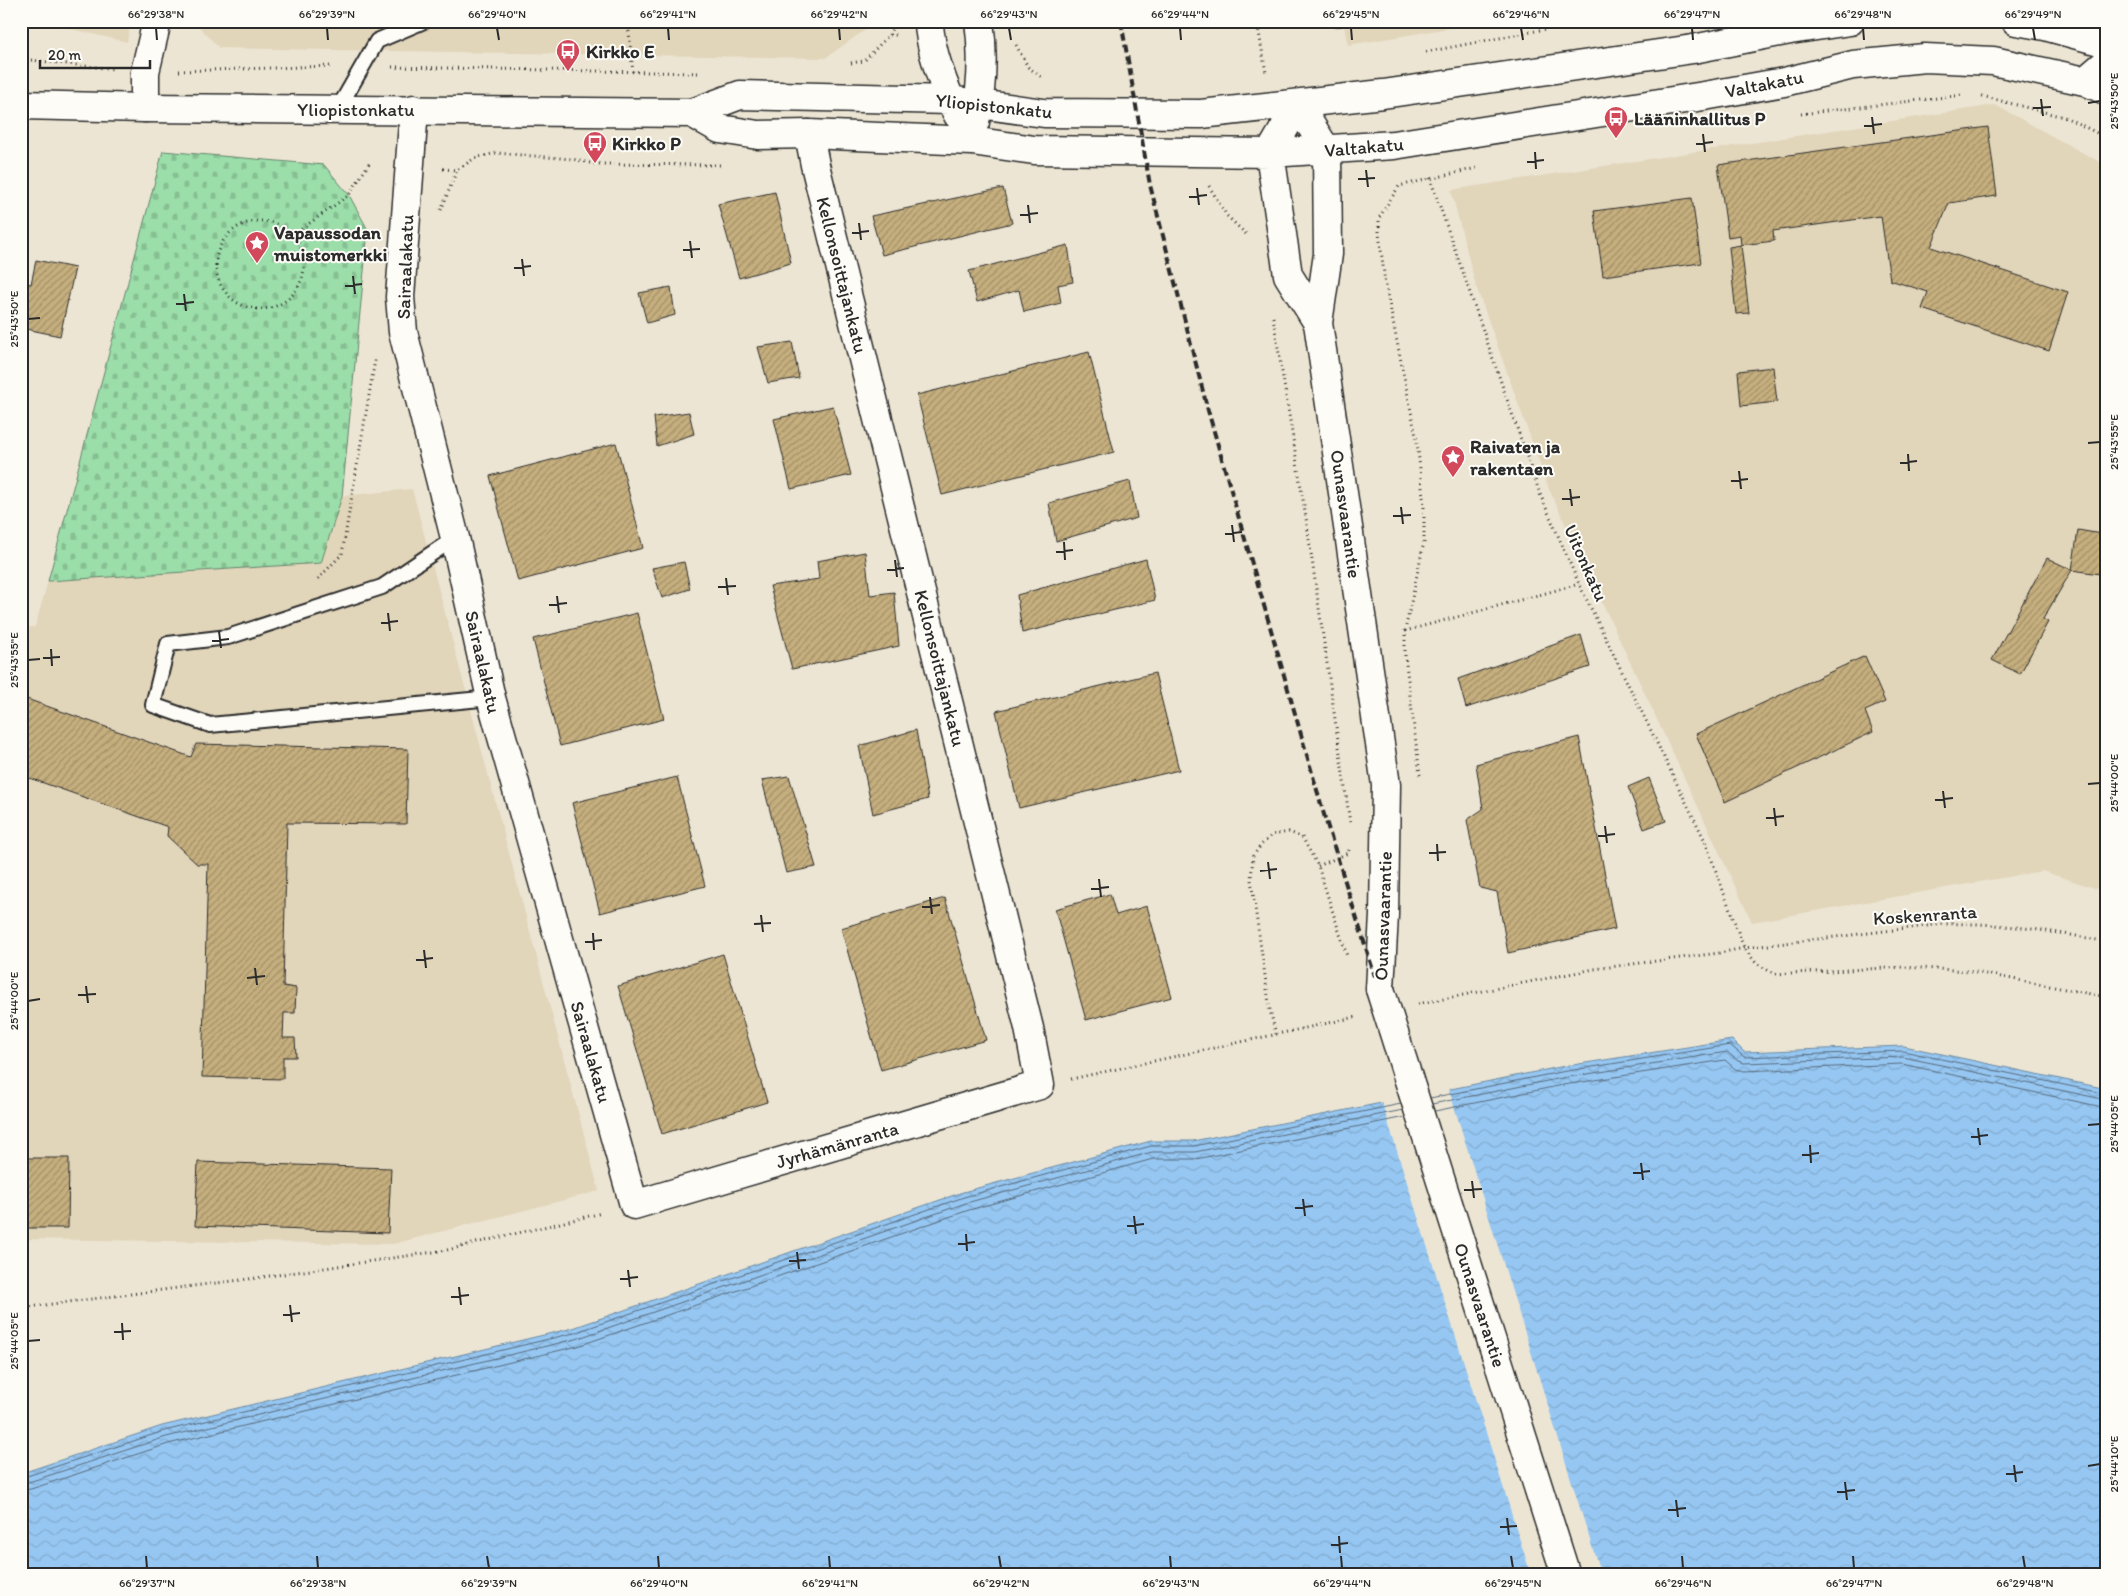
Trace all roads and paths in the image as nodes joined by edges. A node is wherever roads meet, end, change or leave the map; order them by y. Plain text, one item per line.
1 (157, 21) edge
2 (424, 21) edge
3 (628, 21) edge
4 (895, 21) edge
5 (929, 21) edge
6 (979, 21) edge
7 (1257, 21) edge
8 (1588, 21) edge
9 (1850, 21) edge
10 (2016, 21) edge
11 (2092, 33) edge
12 (889, 35) junction
13 (903, 36) dead end
14 (1015, 42) dead end
15 (1416, 54) dead end
16 (21, 59) edge
17 (2107, 62) edge
18 (845, 64) dead end
19 (362, 66) junction
20 (145, 72) junction
21 (633, 73) junction
22 (711, 73) dead end
23 (1266, 73) dead end
24 (1044, 79) dead end
25 (2096, 86) edge
26 (1974, 94) dead end
27 (1965, 95) dead end
28 (950, 100) junction
29 (21, 105) edge
30 (978, 105) junction
31 (1298, 105) junction
32 (145, 108) junction
33 (338, 109) junction
34 (414, 109) junction
35 (692, 113) junction
36 (1792, 115) dead end
37 (810, 134) junction
38 (2107, 138) edge
39 (972, 141) junction
40 (1327, 151) junction
41 (1270, 153) junction
42 (370, 162) dead end
43 (729, 165) dead end
44 (1486, 166) dead end
45 (1430, 178) junction
46 (1209, 186) dead end
47 (438, 216) dead end
48 (294, 235) junction
49 (1253, 243) dead end
50 (1273, 314) dead end
51 (1318, 323) junction
52 (375, 358) dead end
53 (455, 538) junction
54 (317, 580) dead end
55 (1579, 584) junction
56 (1405, 631) junction
57 (491, 698) junction
58 (1420, 782) dead end
59 (1351, 830) dead end
60 (1352, 839) dead end
61 (1318, 866) junction
62 (2107, 942) edge
63 (1744, 948) junction
64 (1348, 958) dead end
65 (2107, 997) edge
66 (1276, 1034) dead end
67 (1040, 1085) joint
68 (634, 1205) junction
69 (21, 1308) edge
70 (1566, 1575) edge

1 - 20 street
2 - 19 lane
3 - 21 path
4 - 12 path
5 - 28 street
6 - 30 street
7 - 23 path
8 - 15 path
9 - 31 street
10 - 11 street
11 - 25 street
12 - 13 path
12 - 18 path
14 - 24 path, Yliopistonkatu
16 - 20 path
17 - 25 street
19 - 20 path
19 - 21 path
19 - 33 lane
20 - 32 street
21 - 22 path
25 - 40 street, Valtakatu
26 - 38 path
27 - 36 path
28 - 30 street, Yliopistonkatu
28 - 35 street, Yliopistonkatu
28 - 39 street
29 - 32 street, Yliopistonkatu
30 - 31 street, Yliopistonkatu
30 - 39 street
31 - 40 street
31 - 41 street
32 - 33 street, Yliopistonkatu
33 - 34 street, Yliopistonkatu
34 - 35 street, Yliopistonkatu
34 - 53 street, Sairaalakatu
35 - 37 street, Yliopistonkatu
37 - 39 street, Yliopistonkatu
37 - 67 street, Kellonsoittajankatu
39 - 41 street, Yliopistonkatu
40 - 41 street, Valtakatu
40 - 51 street, Ounasvaarantie
41 - 51 street, Ounasvaarantie
42 - 48 path
43 - 47 path
44 - 45 path
45 - 55 path, Uitonkatu
45 - 56 path
46 - 49 path
48 - 48 path
50 - 59 path
51 - 70 street, Ounasvaarantie, bridge
52 - 54 path
53 - 57 street, Sairaalakatu
53 - 57 lane
55 - 56 path
55 - 63 path, Uitonkatu
56 - 58 path
57 - 68 street, Sairaalakatu
60 - 61 path
61 - 64 path
61 - 66 path
62 - 63 path, Koskenranta
63 - 65 path
67 - 68 street, Jyrhämänranta
68 - 69 path

